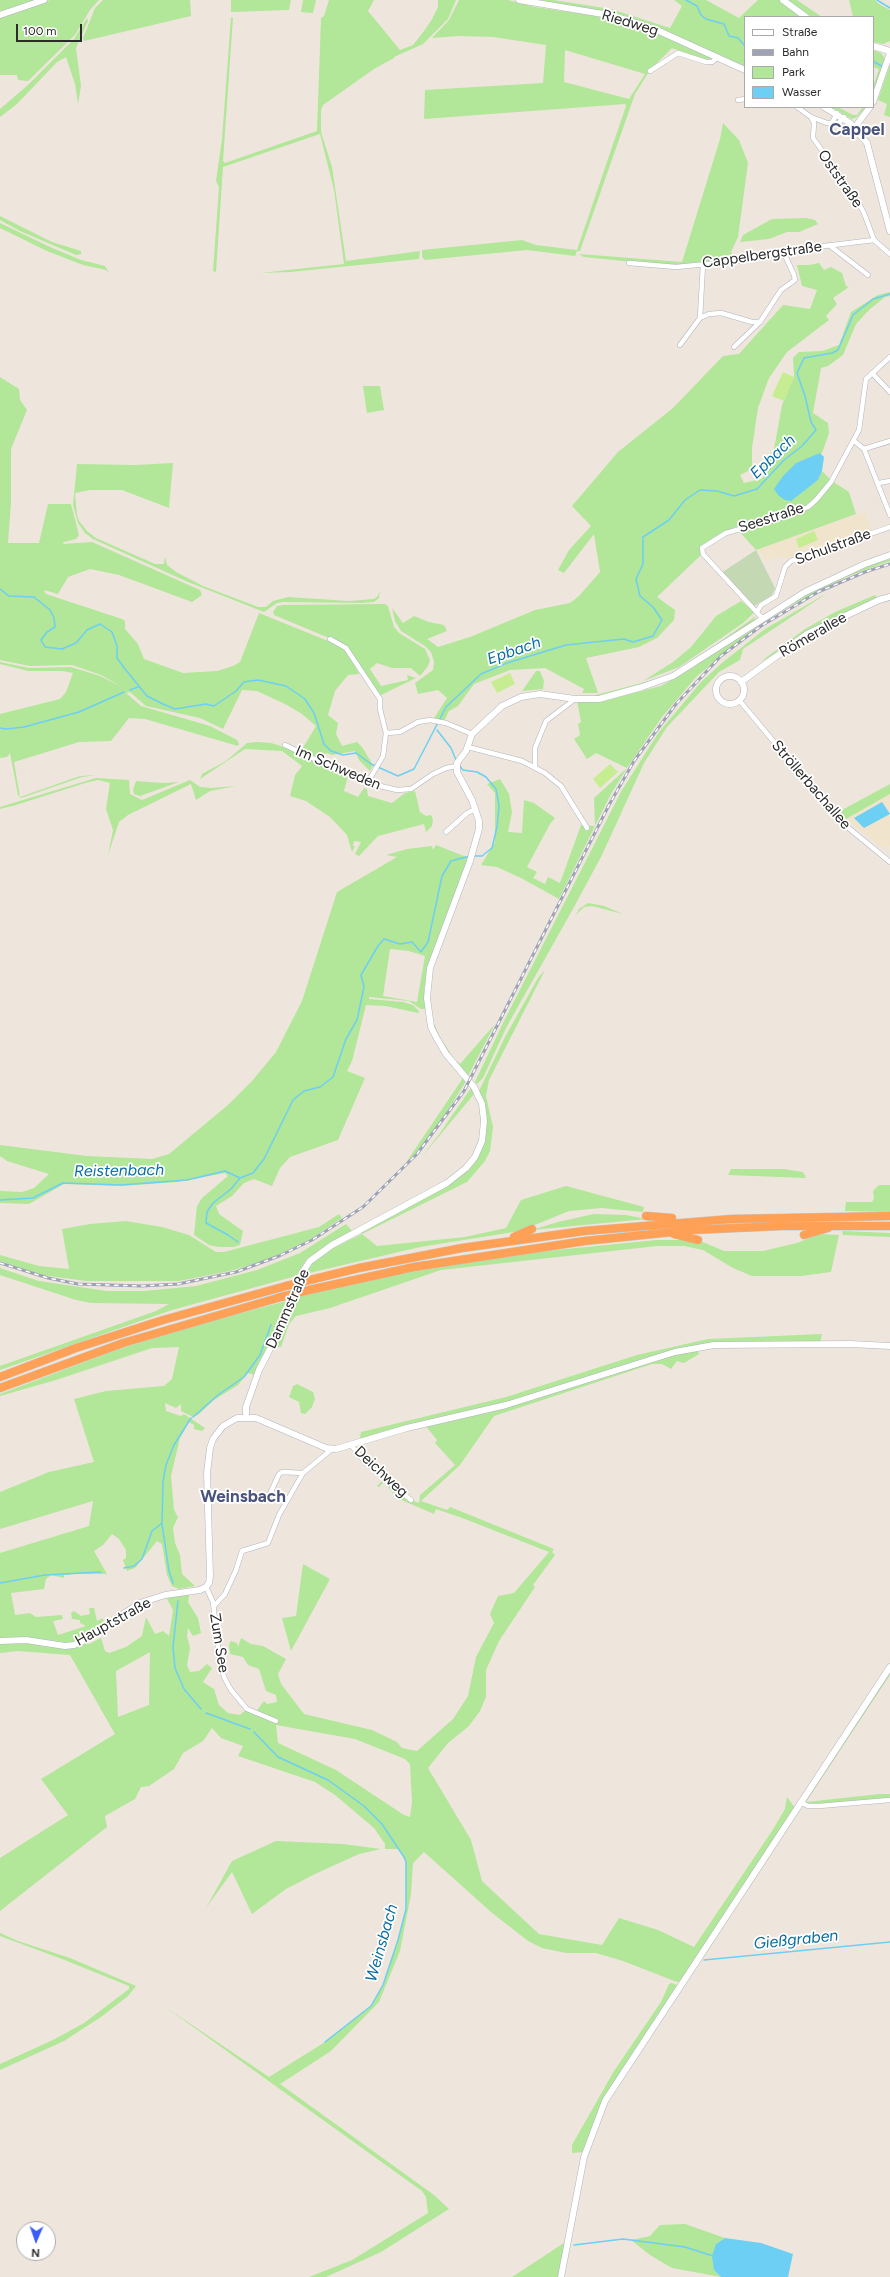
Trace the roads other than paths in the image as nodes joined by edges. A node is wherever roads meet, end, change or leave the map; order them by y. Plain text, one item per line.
1 (44, 0) edge
2 (519, 0) edge
3 (782, 0) edge
4 (0, 15) edge
5 (805, 16) edge
6 (874, 46) edge
7 (890, 52) edge
8 (717, 58) junction
9 (744, 70) edge
10 (650, 71) dead end
11 (874, 99) edge
12 (738, 100) dead end
13 (744, 100) edge
14 (798, 108) edge
15 (826, 108) edge
16 (869, 108) edge
17 (837, 113) junction
18 (811, 117) junction
19 (844, 117) junction
20 (832, 123) junction
21 (855, 127) junction
22 (890, 231) edge
23 (874, 240) junction
24 (829, 245) junction
25 (783, 251) junction
26 (890, 254) edge
27 (629, 263) dead end
28 (702, 264) junction
29 (868, 276) dead end
30 (700, 318) junction
31 (760, 322) junction
32 (680, 345) dead end
33 (734, 347) dead end
34 (890, 357) edge
35 (872, 373) junction
36 (890, 392) edge
37 (854, 441) junction
38 (890, 442) edge
39 (864, 449) junction
40 (890, 481) edge
41 (879, 483) junction
42 (890, 514) edge
43 (890, 527) edge
44 (890, 555) edge
45 (890, 597) edge
46 (757, 612) junction
47 (762, 618) junction
48 (330, 639) dead end
49 (741, 682) junction
50 (574, 699) junction
51 (739, 700) junction
52 (386, 733) junction
53 (472, 734) junction
54 (285, 745) dead end
55 (468, 747) junction
56 (456, 766) junction
57 (535, 766) junction
58 (368, 782) junction
59 (476, 809) junction
60 (587, 828) dead end
61 (446, 832) dead end
62 (890, 862) edge
63 (646, 1216) dead end
64 (890, 1216) edge
65 (687, 1221) junction
66 (833, 1226) junction
67 (890, 1226) edge
68 (532, 1229) dead end
69 (669, 1232) junction
70 (804, 1235) dead end
71 (698, 1240) dead end
72 (508, 1241) junction
73 (890, 1346) edge
74 (0, 1377) edge
75 (0, 1388) edge
76 (246, 1417) junction
77 (350, 1444) junction
78 (332, 1449) junction
79 (303, 1473) junction
80 (269, 1496) dead end
81 (411, 1500) dead end
82 (206, 1586) junction
83 (214, 1606) junction
84 (0, 1641) edge
85 (890, 1666) edge
86 (276, 1722) dead end
87 (890, 1800) edge
88 (800, 1802) junction
89 (560, 2277) edge

1 - 4 street
2 - 8 street, Riedweg
3 - 5 street
6 - 7 street
7 - 11 street
8 - 9 street, Riedweg
8 - 10 street
12 - 13 street
14 - 18 street
15 - 17 street
16 - 21 street
17 - 19 street
17 - 20 street
18 - 20 street
18 - 23 street, Oststraße
19 - 20 street
19 - 21 street
21 - 22 street
23 - 24 street, Cappelbergstraße
23 - 26 street
24 - 25 street, Cappelbergstraße
24 - 29 street
25 - 28 street, Cappelbergstraße
25 - 31 street
27 - 28 street, Cappelbergstraße
28 - 30 street
30 - 31 street
30 - 32 street
31 - 33 street
34 - 35 street, Seestraße
35 - 36 street
35 - 37 street, Seestraße
37 - 39 street
37 - 46 street, Seestraße
38 - 39 street
39 - 41 street
40 - 41 street
41 - 42 street
43 - 46 street, Schulstraße
44 - 47 street
45 - 49 street, Römerallee
46 - 47 street, Seestraße
47 - 50 street
48 - 52 street
49 - 51 street
49 - 51 street
50 - 53 street
50 - 57 street
51 - 62 street, Ströllerbachallee
52 - 53 street
52 - 58 street
53 - 55 street
54 - 58 street, Im Schweden
55 - 56 street
55 - 57 street
56 - 58 street, Im Schweden
56 - 59 street
57 - 60 street
59 - 61 street
59 - 76 street, Dammstraße
63 - 65 highway
64 - 65 highway
65 - 72 highway
66 - 67 highway
66 - 69 highway
66 - 70 highway
68 - 72 highway
69 - 71 highway
69 - 75 highway, bridge
72 - 74 highway, bridge
73 - 77 street
76 - 78 street
76 - 82 street
77 - 78 street
77 - 81 street, Deichweg
78 - 79 street
79 - 80 street
79 - 83 street
82 - 83 street, Zum See
82 - 84 street, Hauptstraße
83 - 86 street, Zum See
85 - 88 street
87 - 88 street
88 - 89 street

